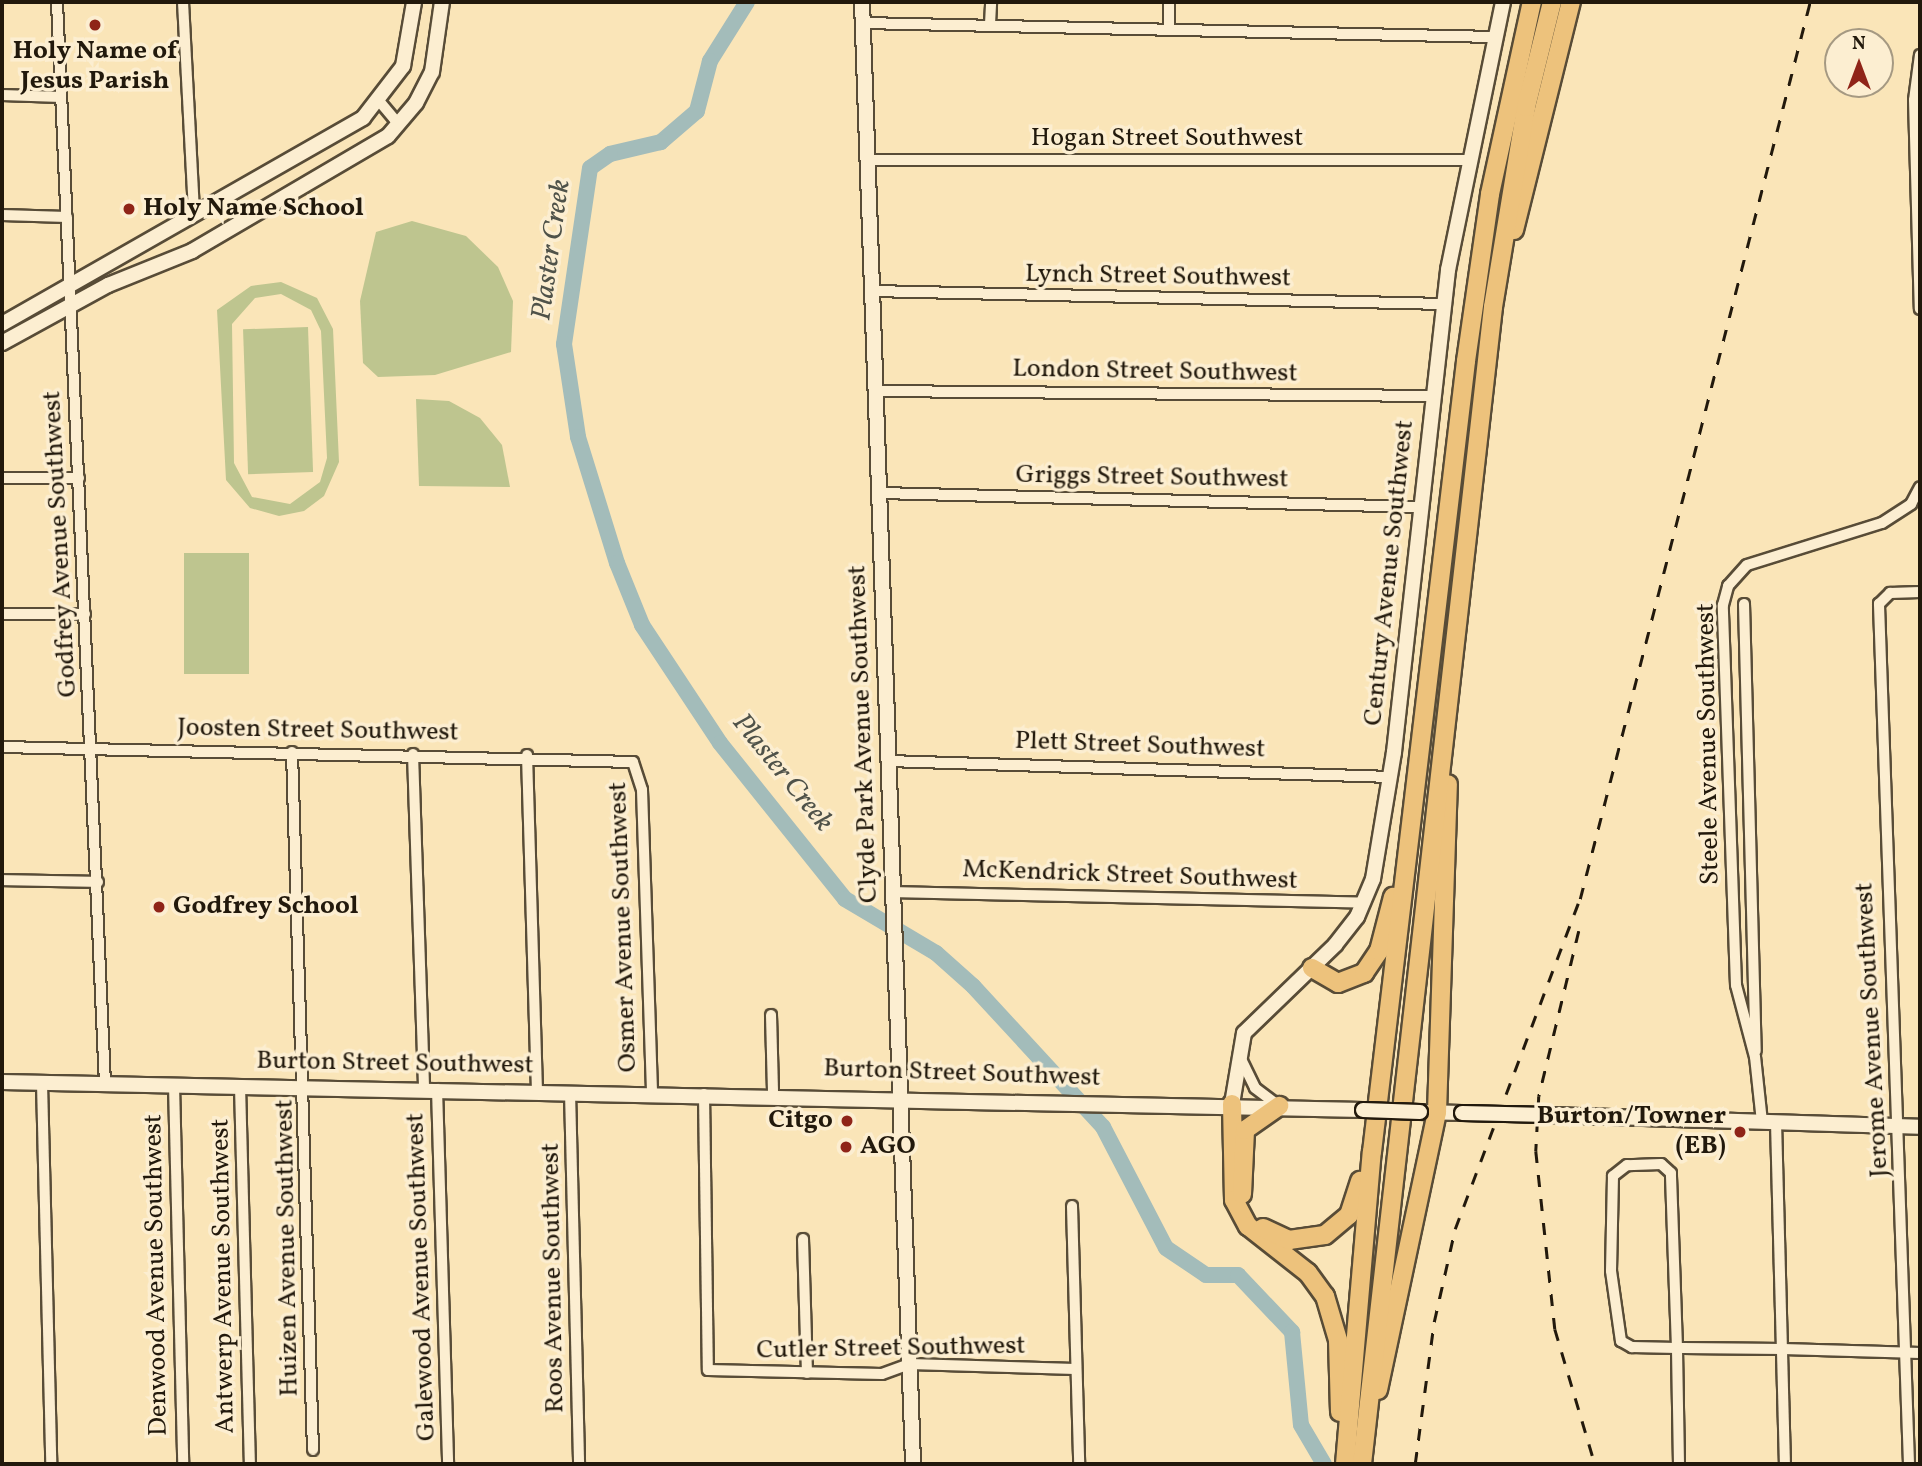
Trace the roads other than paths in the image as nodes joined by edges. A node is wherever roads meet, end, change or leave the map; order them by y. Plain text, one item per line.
1 (57, 2) edge
2 (183, 2) edge
3 (414, 2) edge
4 (442, 2) edge
5 (862, 2) edge
6 (991, 2) edge
7 (1169, 2) edge
8 (1503, 2) edge
9 (1532, 2) edge
10 (1552, 2) edge
11 (1571, 2) edge
12 (863, 23) junction
13 (990, 24) junction
14 (1169, 29) junction
15 (1493, 37) junction
16 (1920, 55) edge
17 (2, 96) edge
18 (61, 97) junction
19 (380, 103) junction
20 (399, 125) junction
21 (868, 160) junction
22 (1467, 160) junction
23 (2, 215) edge
24 (194, 215) junction
25 (67, 216) junction
26 (70, 286) junction
27 (872, 291) junction
28 (1444, 304) junction
29 (70, 305) junction
30 (1493, 307) junction
31 (1920, 309) edge
32 (2, 324) edge
33 (2, 343) edge
34 (876, 391) junction
35 (1434, 396) junction
36 (2, 478) edge
37 (79, 478) junction
38 (1920, 487) edge
39 (880, 493) junction
40 (1423, 507) junction
41 (1920, 592) edge
42 (1744, 604) dead end
43 (2, 614) edge
44 (85, 614) junction
45 (1451, 658) junction
46 (2, 747) edge
47 (92, 749) junction
48 (292, 752) junction
49 (413, 754) junction
50 (527, 755) junction
51 (888, 761) junction
52 (633, 762) joint
53 (1391, 777) junction
54 (1415, 801) junction
55 (2, 880) edge
56 (98, 882) junction
57 (895, 898) junction
58 (1364, 903) junction
59 (1312, 968) junction
60 (771, 1015) dead end
61 (1238, 1050) junction
62 (1755, 1057) junction
63 (2, 1082) edge
64 (42, 1083) junction
65 (105, 1083) junction
66 (174, 1085) junction
67 (240, 1086) junction
68 (305, 1087) junction
69 (431, 1089) junction
70 (537, 1091) junction
71 (570, 1092) junction
72 (652, 1093) junction
73 (704, 1094) junction
74 (773, 1094) junction
75 (905, 1096) junction
76 (1232, 1104) junction
77 (1279, 1106) junction
78 (1429, 1112) junction
79 (1769, 1122) junction
80 (1898, 1126) junction
81 (1920, 1127) edge
82 (1372, 1152) junction
83 (1072, 1206) dead end
84 (803, 1239) dead end
85 (1677, 1348) junction
86 (1783, 1349) junction
87 (1906, 1353) junction
88 (1920, 1353) edge
89 (910, 1364) junction
90 (1075, 1369) junction
91 (807, 1373) junction
92 (1347, 1436) junction
93 (313, 1450) dead end
94 (1363, 1453) edge
95 (51, 1464) edge
96 (183, 1464) edge
97 (250, 1464) edge
98 (448, 1464) edge
99 (579, 1464) edge
100 (913, 1464) edge
101 (1079, 1464) edge
102 (1345, 1464) edge
103 (1679, 1464) edge
104 (1785, 1464) edge
105 (1909, 1464) edge

1 - 18 street, Godfrey Avenue Southwest
2 - 24 street
3 - 19 main road
4 - 20 main road
5 - 12 main road, Clyde Park Avenue Southwest
6 - 13 street
7 - 14 street
8 - 15 main road, Century Avenue Southwest
9 - 54 highway
10 - 30 highway
11 - 30 highway
12 - 13 street
12 - 21 main road, Clyde Park Avenue Southwest
13 - 14 street
14 - 15 street
15 - 22 main road, Century Avenue Southwest
16 - 31 street
17 - 18 street
18 - 25 street, Godfrey Avenue Southwest
19 - 20 street
19 - 24 main road
20 - 29 main road
21 - 22 street, Hogan Street Southwest
21 - 27 main road, Clyde Park Avenue Southwest
22 - 28 main road, Century Avenue Southwest
23 - 25 street
24 - 26 main road
25 - 26 street, Godfrey Avenue Southwest
26 - 29 street, Godfrey Avenue Southwest
26 - 32 main road
27 - 28 street, Lynch Street Southwest
27 - 34 main road, Clyde Park Avenue Southwest
28 - 35 main road, Century Avenue Southwest
29 - 33 main road
29 - 37 street, Godfrey Avenue Southwest
30 - 45 highway
34 - 35 street, London Street Southwest
34 - 39 main road, Clyde Park Avenue Southwest
35 - 40 main road, Century Avenue Southwest
36 - 37 street
37 - 44 street, Godfrey Avenue Southwest
38 - 62 street, Steele Avenue Southwest
39 - 40 street, Griggs Street Southwest
39 - 51 main road, Clyde Park Avenue Southwest
40 - 53 main road, Century Avenue Southwest
41 - 80 street, Jerome Avenue Southwest
42 - 62 street
43 - 44 street
44 - 47 street, Godfrey Avenue Southwest
45 - 78 highway
45 - 94 highway
46 - 47 street, Joosten Street Southwest
47 - 48 street, Joosten Street Southwest
47 - 56 street, Godfrey Avenue Southwest
48 - 49 street, Joosten Street Southwest
48 - 68 street, Huizen Avenue Southwest
49 - 50 street, Joosten Street Southwest
49 - 69 street, Galewood Avenue Southwest
50 - 52 street, Joosten Street Southwest
50 - 70 street
51 - 53 street, Plett Street Southwest
51 - 57 main road, Clyde Park Avenue Southwest
52 - 72 street, Osmer Avenue Southwest
53 - 58 main road, Century Avenue Southwest
54 - 59 highway
54 - 82 highway
55 - 56 street
56 - 65 street, Godfrey Avenue Southwest
57 - 58 street, McKendrick Street Southwest
57 - 75 main road, Clyde Park Avenue Southwest
58 - 59 main road, Century Avenue Southwest
59 - 61 main road, Century Avenue Southwest
60 - 74 street
61 - 76 main road, Century Avenue Southwest
61 - 77 street
62 - 79 street, Steele Avenue Southwest
63 - 64 main road, Burton Street Southwest
64 - 65 main road, Burton Street Southwest
64 - 95 street
65 - 66 main road, Burton Street Southwest
66 - 67 main road, Burton Street Southwest
66 - 96 street, Denwood Avenue Southwest
67 - 68 main road, Burton Street Southwest
67 - 97 street, Antwerp Avenue Southwest
68 - 69 main road, Burton Street Southwest
68 - 93 street, Huizen Avenue Southwest
69 - 70 main road, Burton Street Southwest
69 - 98 street, Galewood Avenue Southwest
70 - 71 main road, Burton Street Southwest
71 - 72 main road, Burton Street Southwest
71 - 99 street, Roos Avenue Southwest
72 - 73 main road, Burton Street Southwest
73 - 74 main road, Burton Street Southwest
73 - 91 street, Cutler Street Southwest
74 - 75 main road, Burton Street Southwest
75 - 76 main road, Burton Street Southwest
75 - 89 main road, Clyde Park Avenue Southwest
76 - 77 main road, Burton Street Southwest
76 - 92 highway
77 - 78 main road, Burton Street Southwest, bridge
77 - 82 highway
78 - 79 main road, Burton Street Southwest, bridge
78 - 94 highway
79 - 80 main road, Burton Street Southwest
79 - 86 street, Steele Avenue Southwest
80 - 81 main road, Burton Street Southwest
80 - 87 street, Jerome Avenue Southwest
82 - 92 highway
83 - 90 street
84 - 91 street
85 - 85 street
85 - 86 street
85 - 103 street
86 - 87 street
86 - 104 street, Steele Avenue Southwest
87 - 88 street
87 - 105 street, Jerome Avenue Southwest
89 - 90 street, Cutler Street Southwest
89 - 91 street, Cutler Street Southwest
89 - 100 main road, Clyde Park Avenue Southwest
90 - 101 street
92 - 102 highway

